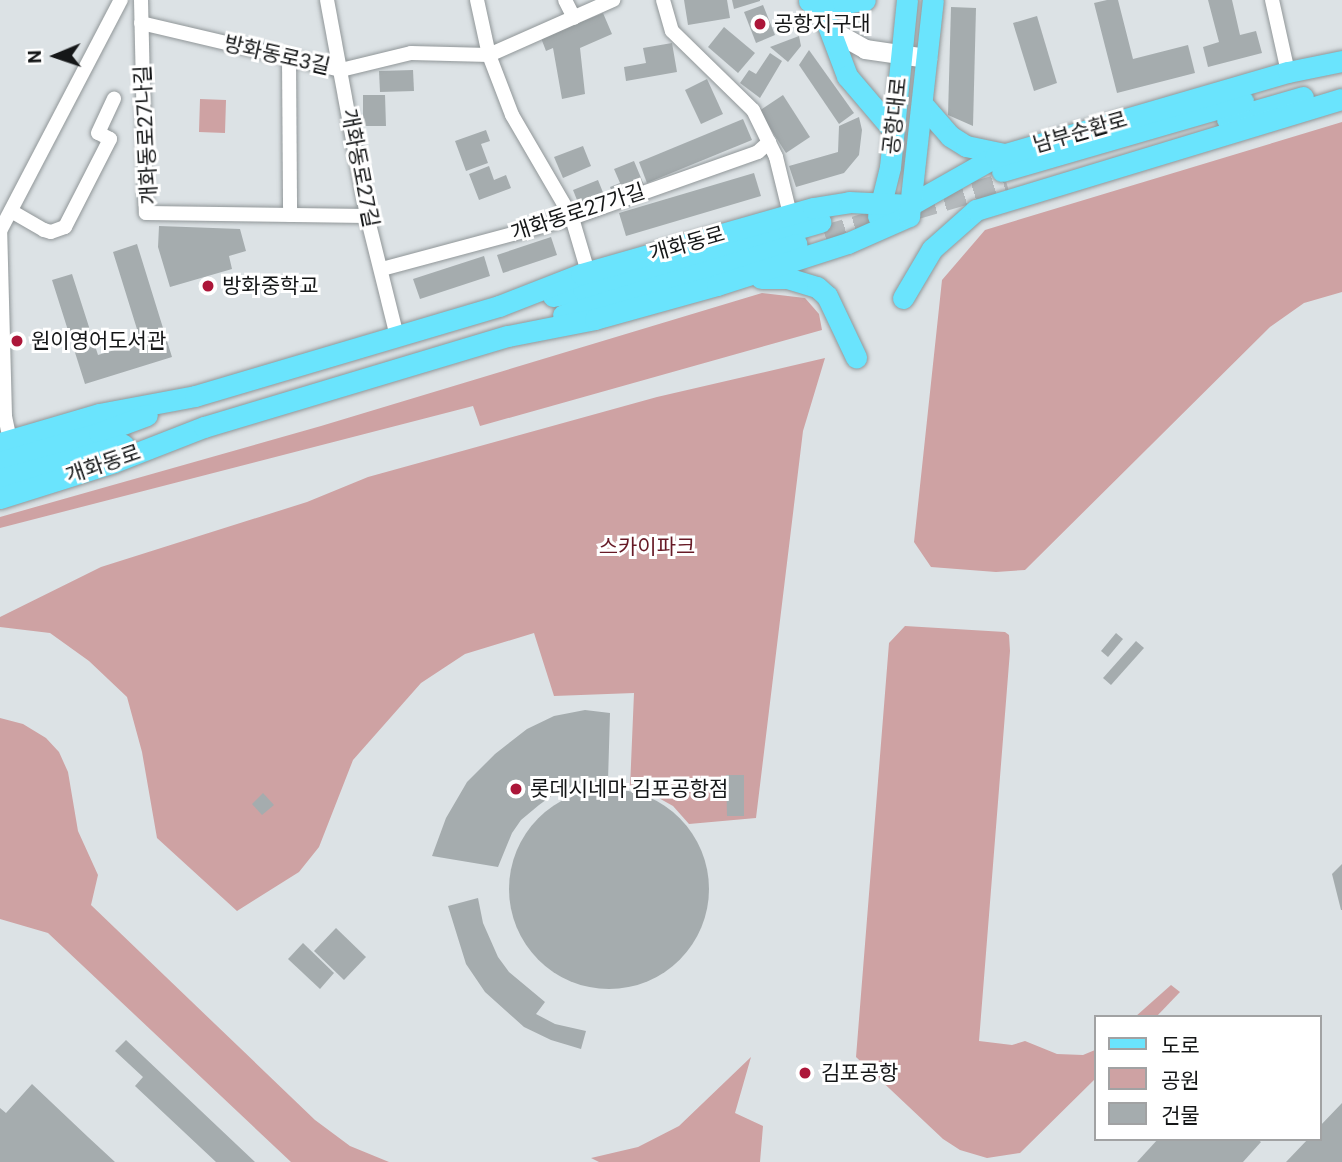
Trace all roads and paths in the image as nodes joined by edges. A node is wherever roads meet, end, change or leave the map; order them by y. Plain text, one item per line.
1 (121, 0) edge
2 (141, 0) edge
3 (327, 0) edge
4 (477, 0) edge
5 (565, 0) edge
6 (663, 0) edge
7 (809, 0) edge
8 (865, 0) edge
9 (907, 0) edge
10 (933, 0) edge
11 (1272, 0) edge
12 (607, 1) edge
13 (574, 18) junction
14 (141, 23) junction
15 (827, 23) junction
16 (489, 55) junction
17 (902, 56) junction
18 (289, 58) junction
19 (927, 58) junction
20 (1342, 61) edge
21 (341, 70) junction
22 (1342, 71) edge
23 (1288, 72) junction
24 (1342, 86) edge
25 (114, 99) dead end
26 (1342, 99) edge
27 (923, 105) junction
28 (893, 130) junction
29 (769, 142) junction
30 (1004, 172) junction
31 (881, 202) junction
32 (910, 210) junction
33 (11, 211) junction
34 (790, 214) junction
35 (290, 215) junction
36 (368, 216) junction
37 (572, 218) junction
38 (820, 229) junction
39 (876, 230) junction
40 (0, 231) edge
41 (382, 269) junction
42 (588, 272) junction
43 (1, 279) edge
44 (717, 285) junction
45 (903, 299) dead end
46 (499, 306) junction
47 (1, 334) edge
48 (397, 336) junction
49 (508, 336) junction
50 (856, 357) dead end
51 (2, 389) edge
52 (195, 396) junction
53 (204, 427) junction
54 (5, 441) edge
55 (0, 462) edge
56 (0, 479) edge
57 (0, 498) edge

1 - 33 street
2 - 14 street, 개화동로27나길
3 - 21 street, 개화동로27길
4 - 16 street
5 - 13 street
6 - 29 street
7 - 8 main road
7 - 15 main road
9 - 17 main road, 공항대로
10 - 19 main road, 공항대로
11 - 23 street
12 - 13 street, 방화동로3길
13 - 16 street, 방화동로3길
14 - 18 street, 방화동로3길
14 - 35 street, 개화동로27나길
15 - 17 main road
15 - 28 main road
16 - 21 street, 방화동로3길
16 - 37 street
17 - 19 main road
17 - 28 main road, 공항대로
18 - 21 street, 방화동로3길
18 - 35 street
19 - 27 main road, 공항대로
20 - 23 main road, 남부순환로
21 - 36 street, 개화동로27길
22 - 30 main road, 남부순환로
23 - 30 main road, 남부순환로
24 - 30 main road, 남부순환로
25 - 33 street
26 - 30 main road, 남부순환로
27 - 30 main road
27 - 32 main road, 공항대로
28 - 31 main road, 공항대로
29 - 34 street
29 - 37 street, 개화동로27가길
30 - 32 main road, 남부순환로
30 - 45 main road
31 - 32 main road
31 - 38 main road, 개화동로
31 - 39 main road, 공항대로
32 - 39 main road, 남부순환로
33 - 40 street
34 - 38 main road, 개화동로
34 - 42 main road, 개화동로
35 - 36 street, 개화동로27나길
36 - 41 street, 개화동로27길
37 - 41 street, 개화동로27가길
37 - 42 street
38 - 39 main road, 개화동로
38 - 44 main road, 개화동로
38 - 46 main road, 개화동로
38 - 49 main road, 개화동로
40 - 43 street
41 - 48 street, 개화동로27길
42 - 46 main road, 개화동로
43 - 47 street
44 - 49 main road, 개화동로
44 - 50 main road
46 - 48 main road, 개화동로
47 - 51 street
48 - 52 main road, 개화동로
49 - 53 main road, 개화동로
51 - 54 street
52 - 54 main road, 개화동로
52 - 55 main road, 개화동로
53 - 56 main road, 개화동로
53 - 57 main road, 개화동로

